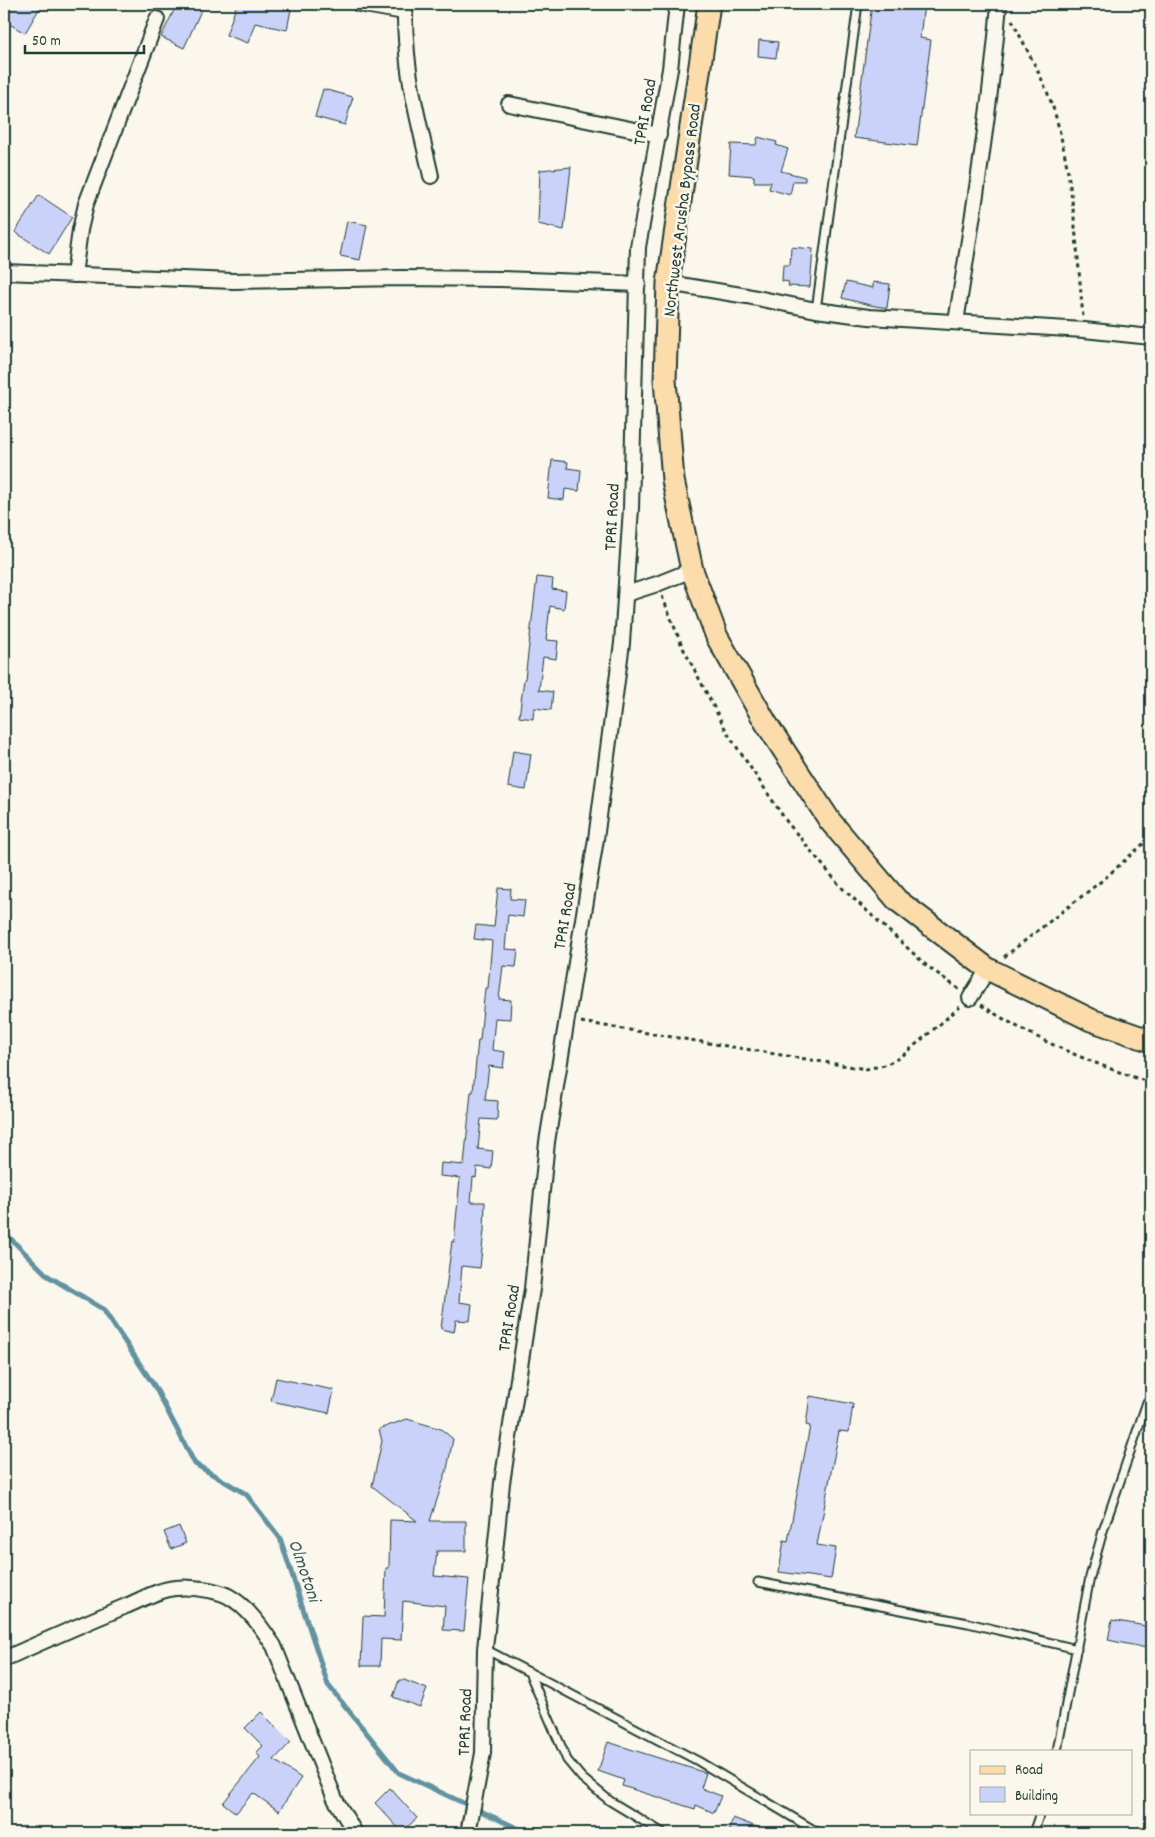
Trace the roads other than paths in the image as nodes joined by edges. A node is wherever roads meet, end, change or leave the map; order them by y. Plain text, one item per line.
1 (359, 4) edge
2 (677, 4) edge
3 (708, 4) edge
4 (858, 4) edge
5 (999, 4) edge
6 (405, 8) edge
7 (157, 19) dead end
8 (509, 104) dead end
9 (659, 134) junction
10 (431, 176) dead end
11 (4, 272) edge
12 (74, 275) junction
13 (668, 283) junction
14 (638, 284) junction
15 (816, 310) junction
16 (956, 322) junction
17 (1151, 337) edge
18 (692, 570) junction
19 (626, 594) junction
20 (988, 969) junction
21 (970, 998) road end
22 (1151, 1041) edge
23 (1147, 1402) dead end
24 (758, 1582) dead end
25 (485, 1648) junction
26 (1077, 1650) junction
27 (4, 1659) edge
28 (529, 1672) junction
29 (1057, 1750) edge
30 (1040, 1814) edge
31 (355, 1833) edge
32 (468, 1833) edge
33 (663, 1833) edge
34 (819, 1833) edge
35 (1033, 1833) edge

1 - 6 street
2 - 9 street, TPRI Road
3 - 13 main road, Northwest Arusha Bypass Road
4 - 15 lane
5 - 16 street
6 - 10 street
7 - 12 street
8 - 9 street
9 - 14 street, TPRI Road
11 - 12 street
12 - 14 street
13 - 15 street
13 - 18 main road, Northwest Arusha Bypass Road
14 - 19 street, TPRI Road
15 - 16 street
16 - 17 street
18 - 19 street
18 - 20 main road, Northwest Arusha Bypass Road
19 - 25 street, TPRI Road
20 - 21 street
20 - 22 main road, Northwest Arusha Bypass Road
23 - 26 lane
24 - 26 lane
25 - 28 lane
25 - 32 street, TPRI Road
26 - 29 lane
27 - 31 street
28 - 33 lane
28 - 34 lane
30 - 35 lane

